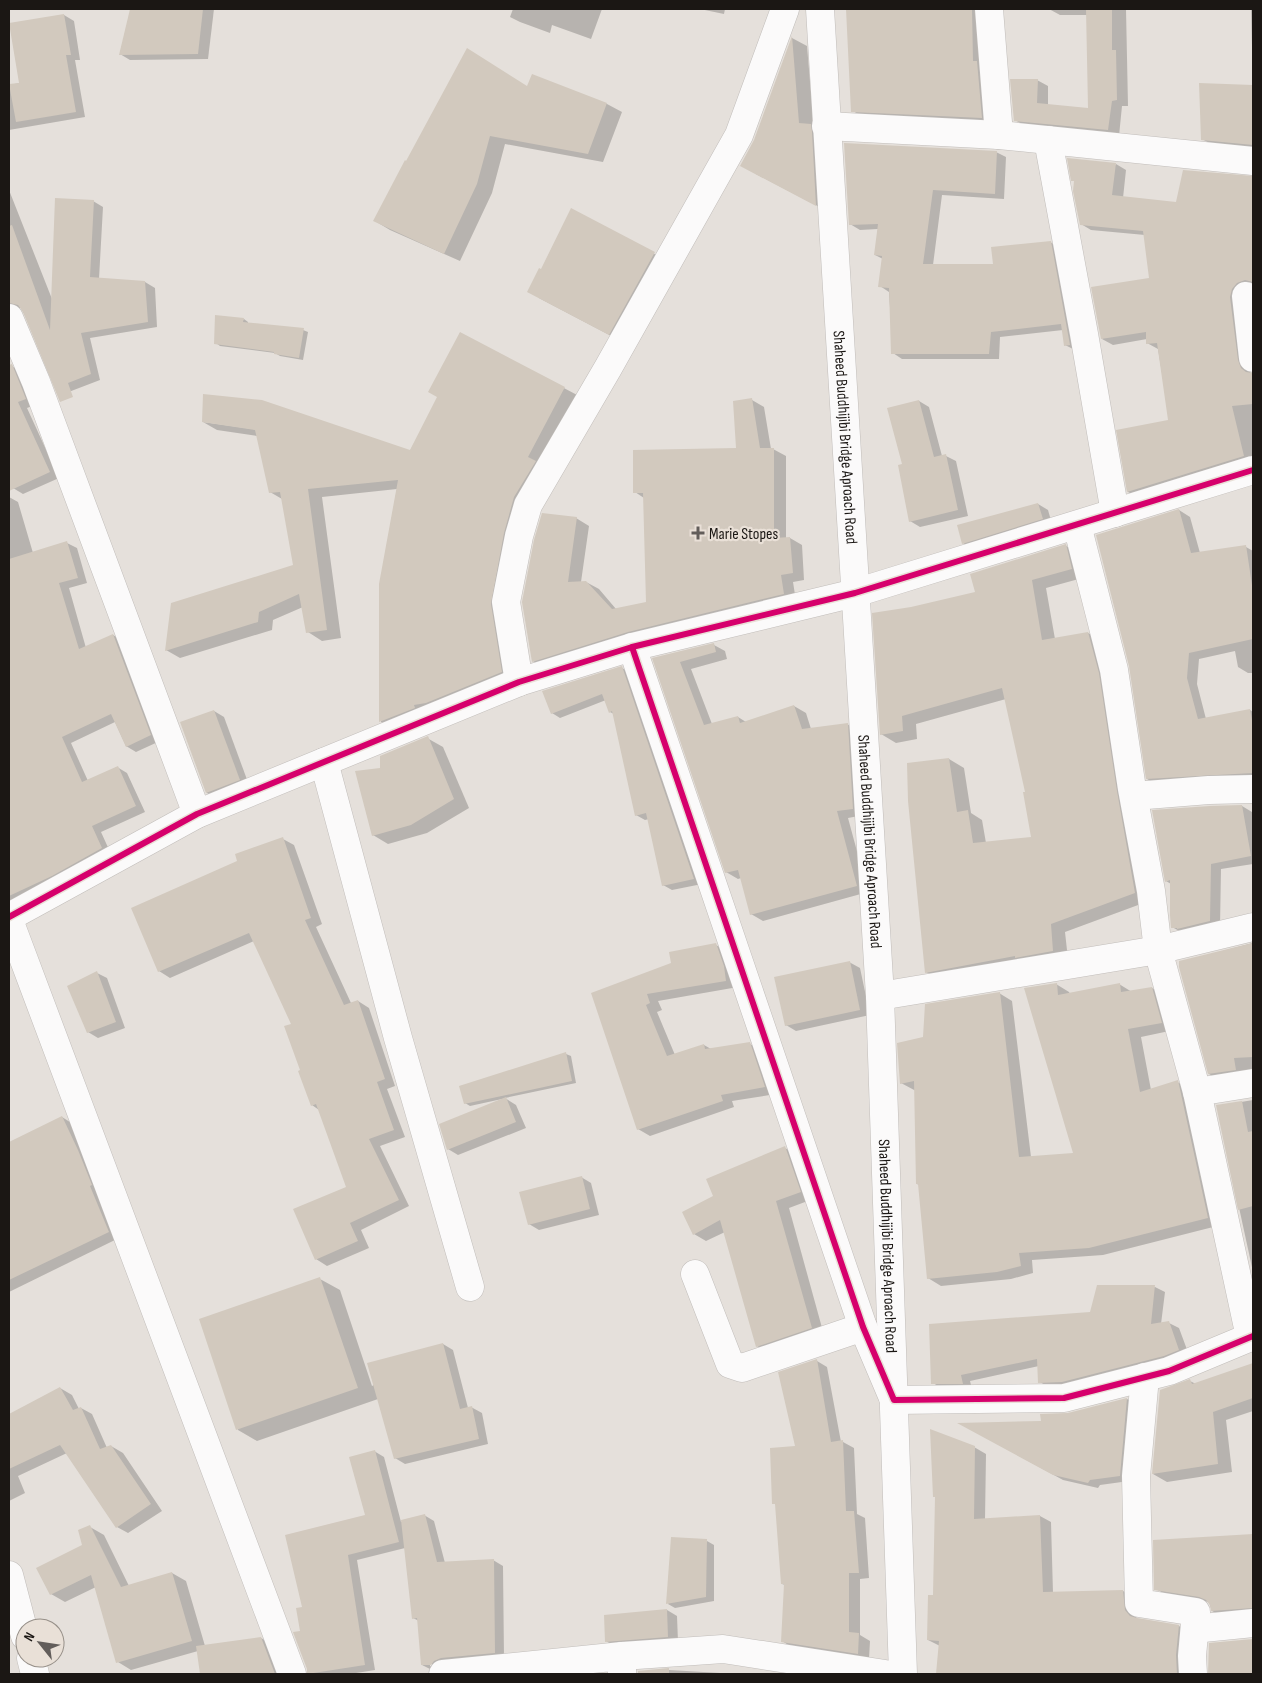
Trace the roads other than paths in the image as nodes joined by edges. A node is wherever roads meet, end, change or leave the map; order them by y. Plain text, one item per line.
1 (784, 9) edge
2 (820, 9) edge
3 (989, 9) edge
4 (826, 126) junction
5 (999, 135) junction
6 (1048, 140) junction
7 (1253, 161) edge
8 (1246, 296) dead end
9 (9, 318) edge
10 (1253, 358) edge
11 (1253, 470) edge
12 (1115, 513) junction
13 (1077, 525) junction
14 (855, 593) junction
15 (632, 647) junction
16 (519, 682) junction
17 (324, 762) junction
18 (1253, 789) edge
19 (1134, 796) junction
20 (197, 814) junction
21 (9, 918) edge
22 (1253, 927) edge
23 (1158, 950) junction
24 (880, 996) junction
25 (1253, 1083) edge
26 (1197, 1092) junction
27 (695, 1274) dead end
28 (470, 1287) dead end
29 (863, 1327) junction
30 (1252, 1336) edge
31 (1144, 1377) junction
32 (894, 1400) junction
33 (9, 1575) edge
34 (20, 1618) edge
35 (1253, 1623) edge
36 (1203, 1628) dead end
37 (622, 1665) edge
38 (292, 1674) edge
39 (443, 1674) edge
40 (885, 1674) edge
41 (903, 1674) edge
42 (1192, 1674) edge

1 - 16 street
2 - 4 street, Shaheed Buddhijibi Bridge Aproach Road
3 - 5 street
4 - 5 street
4 - 14 street, Shaheed Buddhijibi Bridge Aproach Road
5 - 6 street
6 - 7 street
6 - 12 street
8 - 10 street
9 - 20 street
11 - 12 street
12 - 13 street
13 - 14 street
13 - 19 street
14 - 15 street
14 - 24 street, Shaheed Buddhijibi Bridge Aproach Road
15 - 16 street
15 - 29 street
16 - 17 street
17 - 20 street
17 - 28 street
18 - 19 street
19 - 23 street
20 - 21 street
21 - 38 street
22 - 23 street
23 - 24 street
23 - 26 street
24 - 32 street, Shaheed Buddhijibi Bridge Aproach Road
25 - 26 street
26 - 30 street
27 - 29 street
29 - 32 street
30 - 31 street
31 - 32 street
31 - 42 street
32 - 41 street, Shaheed Buddhijibi Bridge Aproach Road
33 - 34 street
35 - 36 street
37 - 39 street
37 - 40 street

